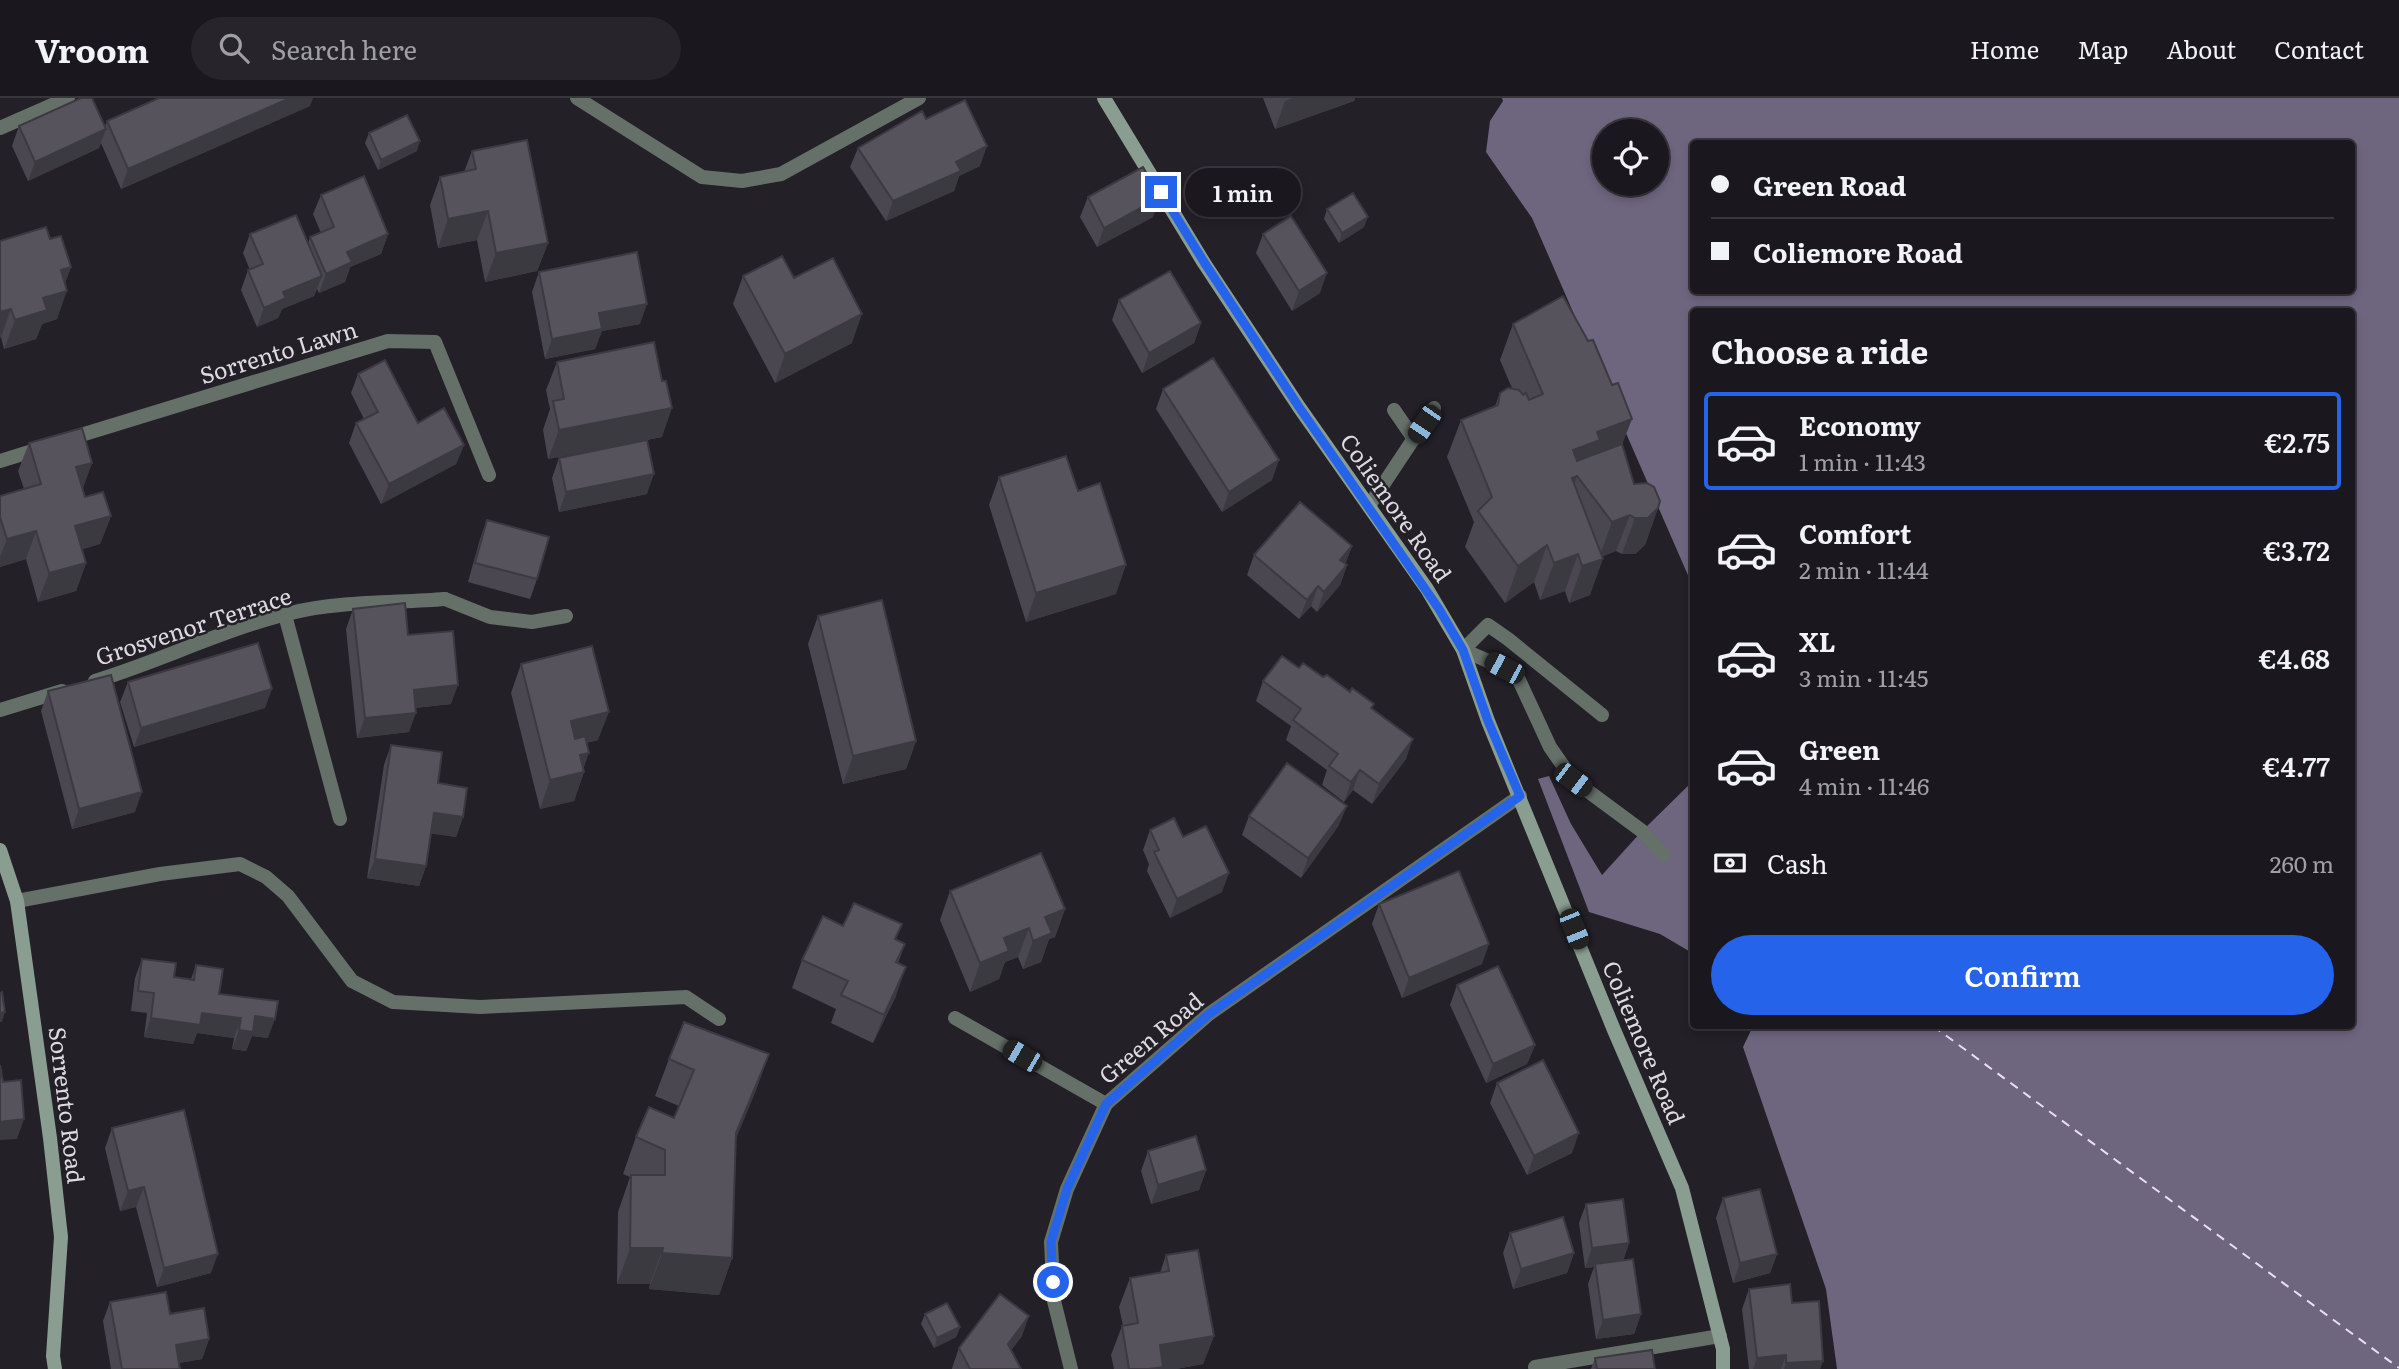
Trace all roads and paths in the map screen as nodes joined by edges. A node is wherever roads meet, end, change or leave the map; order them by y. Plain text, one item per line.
1 (68, 98) edge
2 (576, 98) edge
3 (919, 98) edge
4 (1104, 98) edge
5 (0, 128) edge
6 (1434, 408) dead end
7 (1394, 410) dead end
8 (1414, 439) junction
9 (0, 460) edge
10 (489, 475) dead end
11 (1369, 506) junction
12 (285, 615) junction
13 (566, 617) dead end
14 (1463, 650) junction
15 (0, 710) edge
16 (1602, 715) dead end
17 (1520, 796) junction
18 (340, 819) dead end
19 (0, 850) edge
20 (1664, 855) dead end
21 (17, 901) junction
22 (719, 1018) dead end
23 (955, 1018) dead end
24 (1106, 1104) junction
25 (1720, 1336) junction
26 (1535, 1367) edge
27 (55, 1369) edge
28 (1072, 1369) edge
29 (1723, 1369) edge

1 - 5 street
2 - 3 street
4 - 11 street, Coliemore Road
6 - 8 street
7 - 8 street
8 - 11 street
9 - 10 street, Sorrento Lawn
11 - 14 street, Coliemore Road
12 - 13 street, Grosvenor Terrace
12 - 15 street, Grosvenor Terrace
12 - 18 street
14 - 16 street
14 - 17 street, Coliemore Road
14 - 20 street
17 - 24 street, Green Road
17 - 25 street, Coliemore Road
19 - 21 street, Sorrento Road
21 - 22 street
21 - 27 street, Sorrento Road
23 - 24 street
24 - 28 street, Green Road
25 - 26 street
25 - 29 street, Coliemore Road

